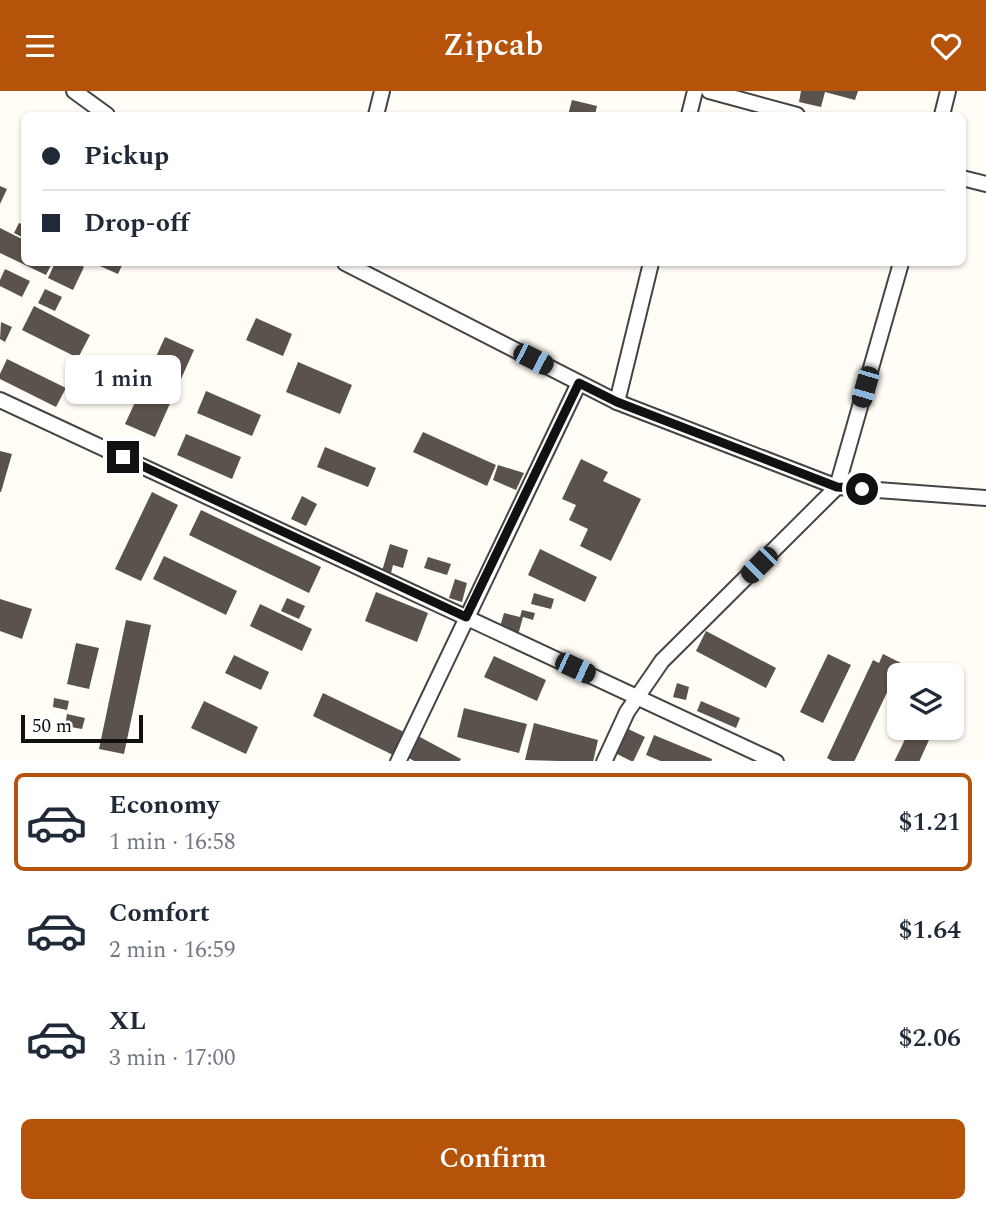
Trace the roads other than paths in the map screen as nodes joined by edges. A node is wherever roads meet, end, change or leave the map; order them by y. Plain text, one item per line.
1 (74, 91) edge
2 (382, 91) edge
3 (695, 91) edge
4 (709, 91) edge
5 (948, 91) edge
6 (91, 97) edge
7 (104, 112) edge
8 (377, 112) edge
9 (690, 112) edge
10 (786, 112) edge
11 (943, 112) edge
12 (966, 179) edge
13 (986, 184) edge
14 (351, 266) edge
15 (651, 266) edge
16 (900, 266) edge
17 (579, 383) junction
18 (0, 400) edge
19 (617, 402) junction
20 (837, 487) junction
21 (986, 498) edge
22 (466, 617) junction
23 (398, 761) edge
24 (604, 761) edge
25 (776, 761) edge

1 - 6 street
2 - 8 street
3 - 9 street
4 - 10 street
5 - 11 street
6 - 7 street
12 - 13 street
14 - 17 street
15 - 19 street
16 - 20 street
17 - 19 street
17 - 22 street
18 - 22 street
19 - 20 street
20 - 21 street
20 - 24 street
22 - 23 street
22 - 25 street

